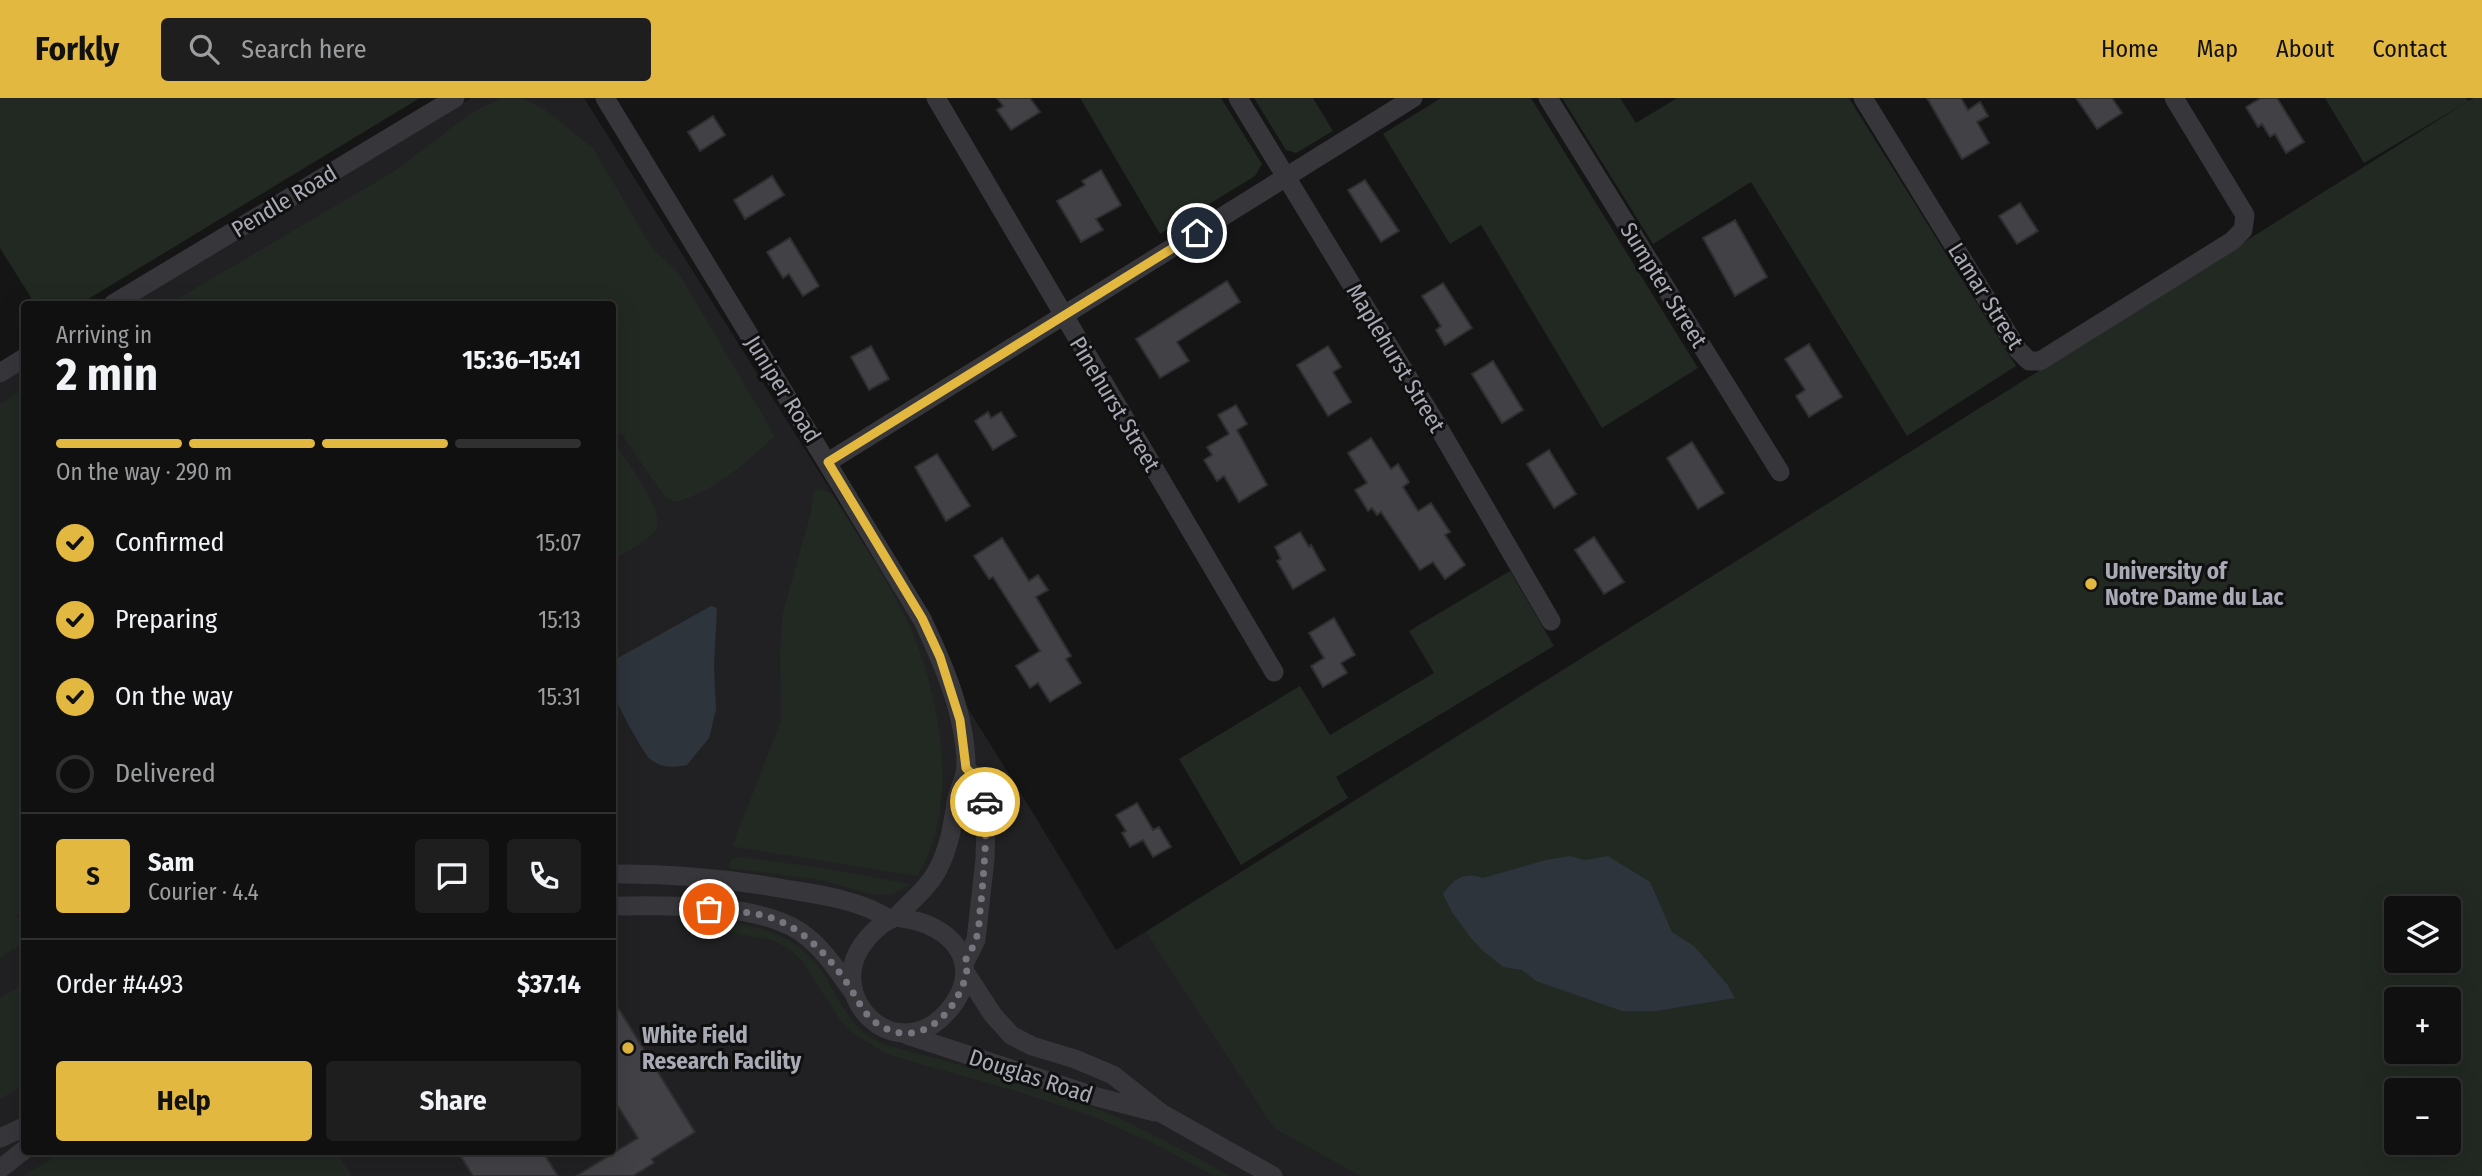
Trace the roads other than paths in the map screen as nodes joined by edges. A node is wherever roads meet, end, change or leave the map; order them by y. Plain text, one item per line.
1 (455, 98) edge
2 (605, 98) edge
3 (936, 98) edge
4 (1238, 98) edge
5 (1413, 98) edge
6 (1548, 98) edge
7 (1863, 98) edge
8 (2174, 98) edge
9 (1287, 177) junction
10 (118, 301) edge
11 (1063, 316) junction
12 (21, 360) edge
13 (0, 373) edge
14 (828, 462) junction
15 (1780, 472) dead end
16 (1551, 621) dead end
17 (1274, 672) dead end
18 (966, 768) junction
19 (616, 874) edge
20 (616, 906) edge
21 (893, 918) junction
22 (966, 969) junction
23 (853, 993) junction
24 (902, 1034) junction
25 (1161, 1113) junction
26 (21, 1128) edge
27 (0, 1138) edge
28 (21, 1152) edge
29 (0, 1169) edge
30 (1273, 1176) edge

1 - 10 street, Pendle Road
2 - 14 street, Juniper Road
3 - 11 street, Pinehurst Street
4 - 9 street, Maplehurst Street
5 - 9 street
6 - 15 street, Sumpter Street
7 - 8 street, Lamar Street
9 - 11 street
9 - 16 street, Maplehurst Street
11 - 14 street
11 - 17 street, Pinehurst Street
12 - 13 street
14 - 18 street, Juniper Road
18 - 21 street, Juniper Road
18 - 22 street, Juniper Road
19 - 21 street
20 - 23 street
21 - 22 street
21 - 23 street
22 - 24 street
22 - 25 street, Douglas Road
23 - 24 street
24 - 25 street, Douglas Road
25 - 30 street, Douglas Road
26 - 27 street
28 - 29 street

